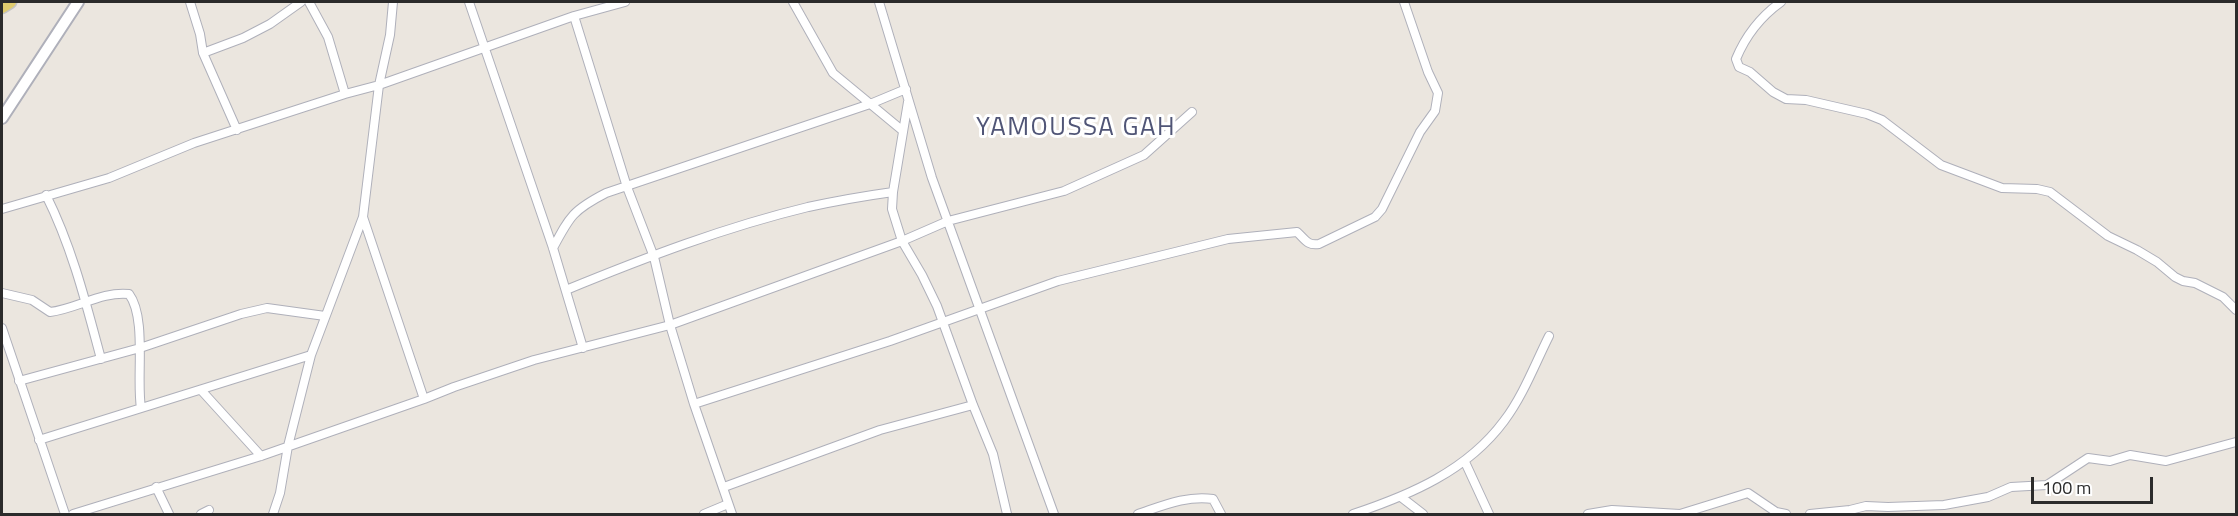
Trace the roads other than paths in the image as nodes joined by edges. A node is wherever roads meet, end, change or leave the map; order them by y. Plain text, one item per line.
1 (10, 2) edge
2 (190, 2) edge
3 (301, 2) edge
4 (309, 2) edge
5 (393, 2) edge
6 (469, 2) edge
7 (626, 2) edge
8 (793, 2) edge
9 (879, 2) edge
10 (1404, 2) edge
11 (1781, 2) edge
12 (73, 4) edge
13 (2, 7) edge
14 (574, 16) junction
15 (484, 48) junction
16 (203, 54) junction
17 (379, 85) junction
18 (906, 89) junction
19 (345, 94) junction
20 (908, 100) junction
21 (870, 104) junction
22 (1192, 112) dead end
23 (2, 118) edge
24 (237, 130) junction
25 (903, 131) junction
26 (627, 187) junction
27 (893, 192) junction
28 (46, 195) junction
29 (2, 209) edge
30 (363, 217) junction
31 (948, 220) junction
32 (902, 241) junction
33 (553, 248) junction
34 (654, 257) junction
35 (566, 290) junction
36 (2, 293) edge
37 (85, 302) junction
38 (981, 309) junction
39 (2236, 310) edge
40 (325, 316) junction
41 (942, 322) junction
42 (670, 325) junction
43 (2, 327) edge
44 (1549, 336) dead end
45 (140, 348) junction
46 (583, 348) junction
47 (311, 356) junction
48 (101, 359) junction
49 (19, 381) junction
50 (201, 390) junction
51 (424, 399) junction
52 (694, 405) junction
53 (973, 405) junction
54 (141, 408) junction
55 (39, 440) junction
56 (2236, 442) edge
57 (288, 446) junction
58 (261, 456) junction
59 (1465, 462) junction
60 (724, 487) junction
61 (156, 488) junction
62 (1401, 497) junction
63 (728, 504) junction
64 (209, 510) dead end
65 (1709, 511) edge
66 (64, 514) edge
67 (73, 514) edge
68 (169, 514) edge
69 (201, 514) edge
70 (273, 514) edge
71 (704, 514) edge
72 (732, 514) edge
73 (1007, 514) edge
74 (1054, 514) edge
75 (1138, 514) edge
76 (1221, 514) edge
77 (1353, 514) edge
78 (1423, 514) edge
79 (1489, 514) edge
80 (1588, 514) edge
81 (1786, 514) edge
82 (1810, 514) edge

1 - 13 main road
2 - 16 street
3 - 16 street
4 - 19 street
5 - 17 street
6 - 15 street
7 - 14 street
8 - 21 street
9 - 18 street
10 - 38 street
11 - 39 street
12 - 23 main road
14 - 15 street
14 - 26 street
15 - 17 street
15 - 33 street
16 - 24 street
17 - 19 street
17 - 30 street
18 - 20 street
18 - 21 street
19 - 24 street
20 - 25 street
20 - 31 street
21 - 25 street
21 - 26 street
22 - 31 street
24 - 28 street
25 - 27 street
26 - 33 street
26 - 34 street
27 - 32 street
27 - 34 street
28 - 29 street
28 - 37 street
30 - 40 street
30 - 51 street
31 - 32 street
31 - 38 street
32 - 41 street
32 - 42 street
33 - 35 street
34 - 35 street
34 - 42 street
35 - 46 street
36 - 37 street
37 - 45 street
37 - 48 street
38 - 41 street
38 - 74 street
40 - 45 street
40 - 47 street
41 - 52 street
41 - 53 street
42 - 46 street
42 - 52 street
43 - 49 street
44 - 59 street
45 - 48 street
45 - 54 street
46 - 51 street
47 - 50 street
47 - 57 street
48 - 49 street
49 - 55 street
50 - 54 street
50 - 58 street
51 - 57 street
52 - 60 street
53 - 60 street
53 - 73 street
54 - 55 street
55 - 66 street
56 - 82 street
57 - 58 street
57 - 70 street
58 - 61 street
59 - 62 street
59 - 79 street
60 - 63 street
61 - 67 street
61 - 68 street
62 - 77 street
62 - 78 street
63 - 71 street
63 - 72 street
64 - 69 street
65 - 80 street
65 - 81 street
75 - 76 street

